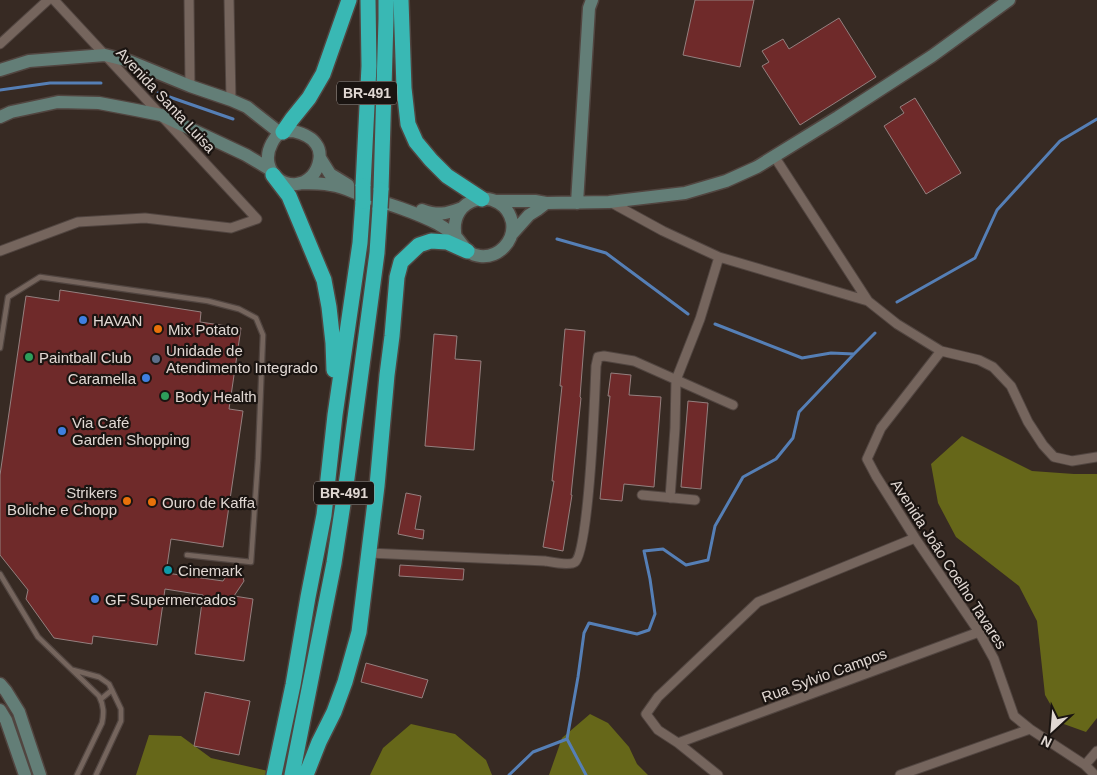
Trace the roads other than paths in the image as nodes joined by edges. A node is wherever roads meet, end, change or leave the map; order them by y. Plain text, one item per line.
1 (48, 0) edge
2 (54, 0) edge
3 (189, 0) edge
4 (229, 0) edge
5 (342, 0) edge
6 (349, 0) edge
7 (368, 0) edge
8 (386, 0) edge
9 (401, 0) edge
10 (592, 0) edge
11 (1009, 0) edge
12 (339, 27) junction
13 (0, 44) edge
14 (105, 55) junction
15 (0, 70) edge
16 (190, 86) junction
17 (231, 100) junction
18 (161, 115) junction
19 (0, 117) edge
20 (282, 133) junction
21 (774, 156) junction
22 (320, 158) junction
23 (272, 173) junction
24 (300, 183) junction
25 (488, 200) junction
26 (609, 202) junction
27 (546, 203) junction
28 (577, 203) junction
29 (462, 208) junction
30 (512, 234) junction
31 (456, 238) junction
32 (0, 251) edge
33 (467, 251) junction
34 (719, 256) junction
35 (868, 301) junction
36 (1, 340) edge
37 (0, 348) edge
38 (940, 350) junction
39 (676, 380) junction
40 (733, 405) dead end
41 (335, 416) junction
42 (1097, 457) edge
43 (642, 495) dead end
44 (670, 498) junction
45 (695, 500) dead end
46 (915, 538) junction
47 (369, 553) junction
48 (187, 555) dead end
49 (0, 574) edge
50 (979, 632) junction
51 (71, 670) junction
52 (0, 684) edge
53 (112, 690) junction
54 (101, 699) junction
55 (2, 718) edge
56 (1030, 729) junction
57 (678, 743) junction
58 (1097, 751) edge
59 (1084, 765) junction
60 (25, 775) edge
61 (40, 775) edge
62 (77, 775) edge
63 (96, 775) edge
64 (274, 775) edge
65 (292, 775) edge
66 (306, 775) edge
67 (718, 775) edge
68 (900, 775) edge
69 (1095, 775) edge

1 - 13 street
2 - 14 street, Avenida Santa Luisa
3 - 16 street
4 - 17 street
5 - 12 street
6 - 12 highway
7 - 41 highway, BR-491, bridge
8 - 65 highway, BR-491, bridge
9 - 25 highway
10 - 28 main road
11 - 21 main road
12 - 20 highway
14 - 15 main road
14 - 16 main road
14 - 18 street, Avenida Santa Luisa
16 - 17 main road
17 - 20 main road
18 - 19 main road
18 - 23 main road
18 - 32 street, Avenida Santa Luisa
20 - 22 main road
20 - 23 main road
21 - 26 main road
21 - 35 street
22 - 24 main road
22 - 29 main road
23 - 24 main road
23 - 41 highway
24 - 31 main road
25 - 27 main road
25 - 29 main road
25 - 30 main road
26 - 28 main road
26 - 34 street
27 - 28 main road
27 - 30 main road
29 - 31 main road
30 - 33 main road
31 - 33 main road
33 - 47 highway
34 - 35 street
34 - 39 street
35 - 38 street
36 - 37 lane
36 - 48 lane
38 - 42 street
38 - 46 street, Avenida João Coelho Tavares
39 - 40 street
39 - 44 street
39 - 47 street
41 - 64 highway, BR-491
43 - 44 street
44 - 45 street
46 - 50 street, Avenida João Coelho Tavares
46 - 57 street
47 - 66 highway
49 - 51 lane
50 - 56 street, Avenida João Coelho Tavares
50 - 57 street, Rua Sylvio Campos
51 - 53 lane
51 - 54 lane
52 - 61 main road
53 - 54 lane
53 - 63 lane
54 - 62 lane
55 - 60 main road
56 - 59 street, Avenida João Coelho Tavares
56 - 68 street
57 - 67 street
58 - 59 street
59 - 69 street, Avenida João Coelho Tavares

